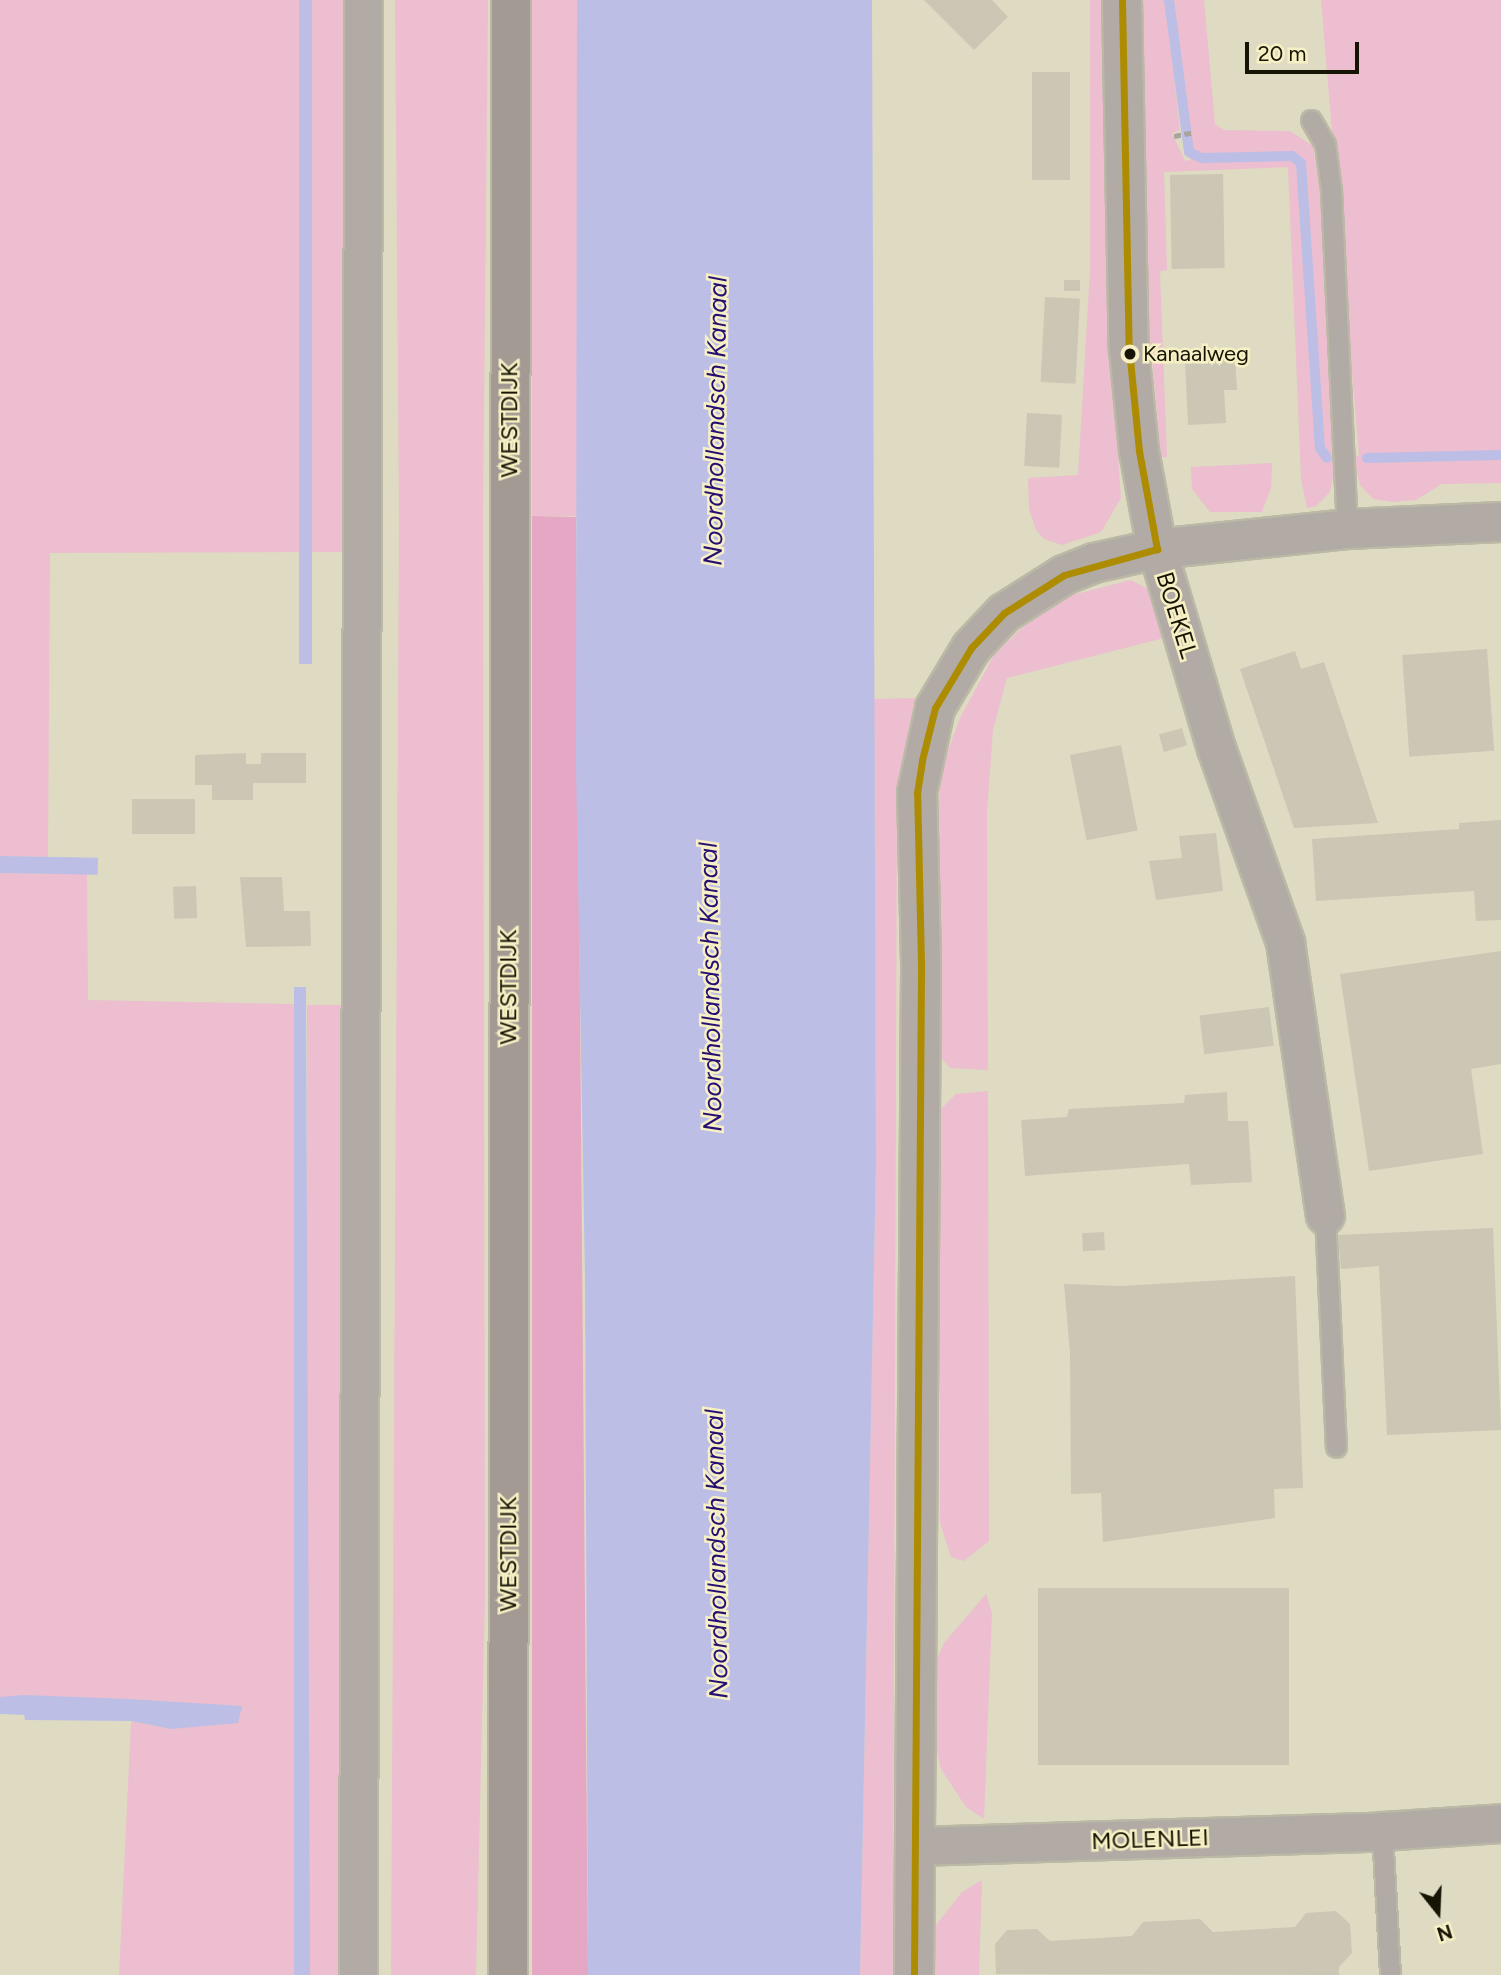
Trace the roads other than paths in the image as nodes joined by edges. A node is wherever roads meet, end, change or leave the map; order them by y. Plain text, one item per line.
1 (363, 0) edge
2 (511, 0) edge
3 (1122, 0) edge
4 (1311, 120) dead end
5 (1501, 522) edge
6 (1347, 529) junction
7 (1157, 549) junction
8 (1325, 1215) joint
9 (1336, 1447) dead end
10 (1501, 1822) edge
11 (1382, 1831) junction
12 (917, 1846) junction
13 (358, 1975) edge
14 (508, 1975) edge
15 (914, 1975) edge
16 (1390, 1975) edge

1 - 13 street
2 - 14 main road, WESTDIJK
3 - 7 street, BOEKEL
4 - 6 lane
5 - 6 street
6 - 7 street
7 - 8 street, BOEKEL
7 - 12 street
8 - 9 lane
10 - 11 street, MOLENLEI
11 - 12 street, MOLENLEI
11 - 16 lane
12 - 15 street

